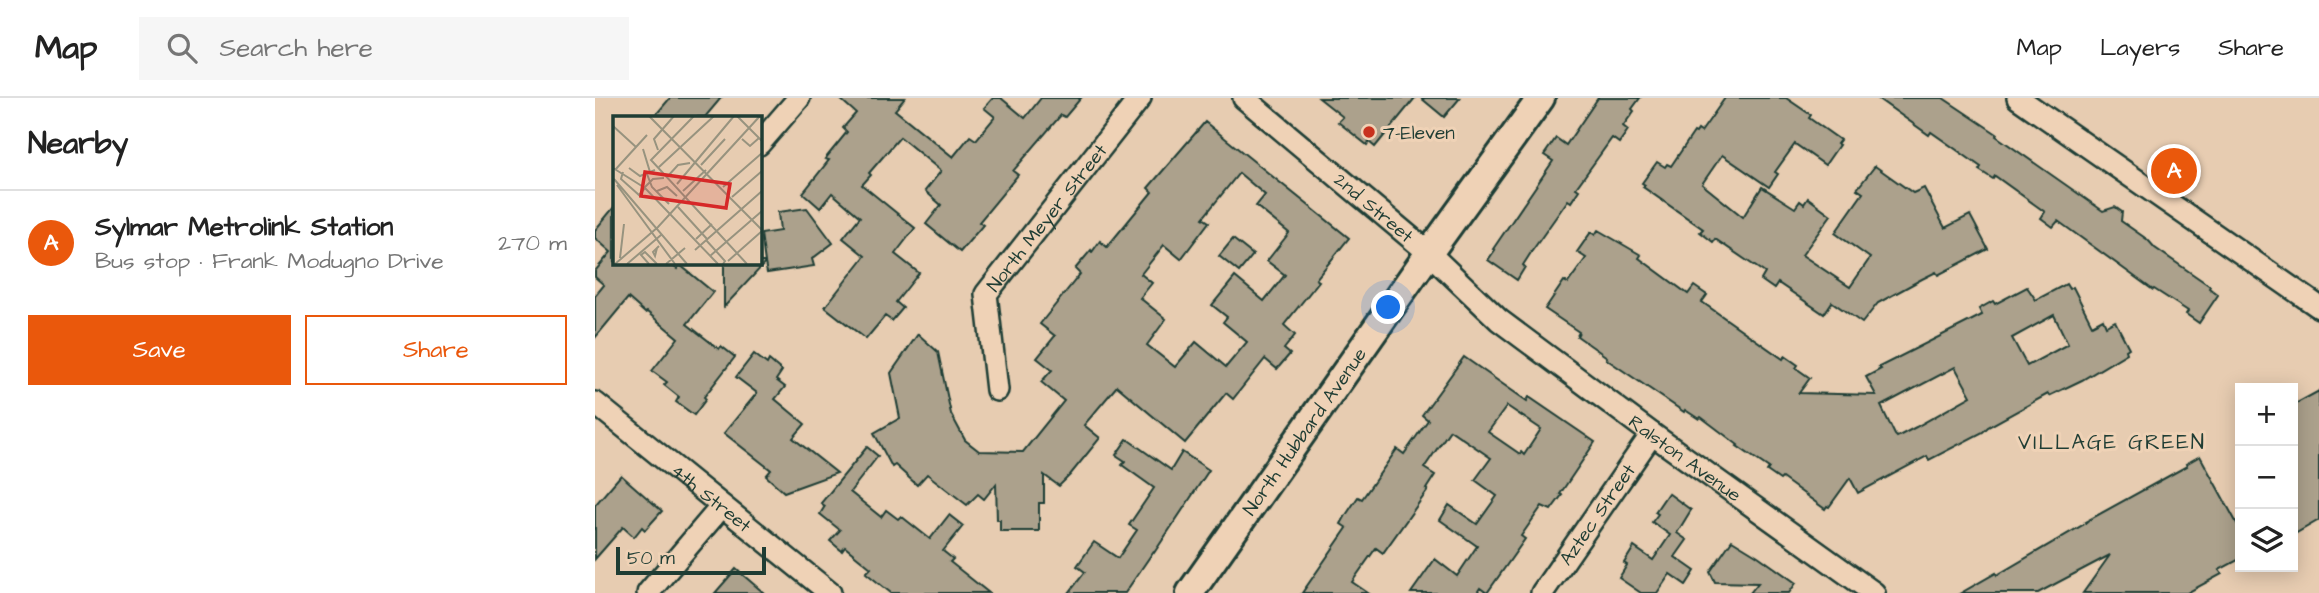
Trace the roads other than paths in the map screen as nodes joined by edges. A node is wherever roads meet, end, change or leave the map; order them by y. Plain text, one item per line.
1 (799, 98) edge
2 (1140, 98) edge
3 (1244, 98) edge
4 (1541, 98) edge
5 (2018, 98) edge
6 (761, 142) edge
7 (1429, 253) junction
8 (2319, 307) edge
9 (1499, 320) joint
10 (997, 390) dead end
11 (595, 403) edge
12 (1652, 434) junction
13 (722, 506) junction
14 (1846, 585) edge
15 (648, 593) edge
16 (830, 593) edge
17 (1190, 593) edge
18 (1542, 593) edge
19 (1874, 593) edge

1 - 6 street
2 - 10 street, North Meyer Street
3 - 7 street, 2nd Street
4 - 7 main road, North Hubbard Avenue
5 - 8 street
7 - 9 street, 2nd Street
7 - 17 main road, North Hubbard Avenue
9 - 12 street, Ralston Avenue
11 - 13 street, 4th Street
12 - 14 street, Ralston Avenue
12 - 18 street, Aztec Street
13 - 15 street
13 - 16 street, 4th Street
14 - 19 street, Ralston Avenue

